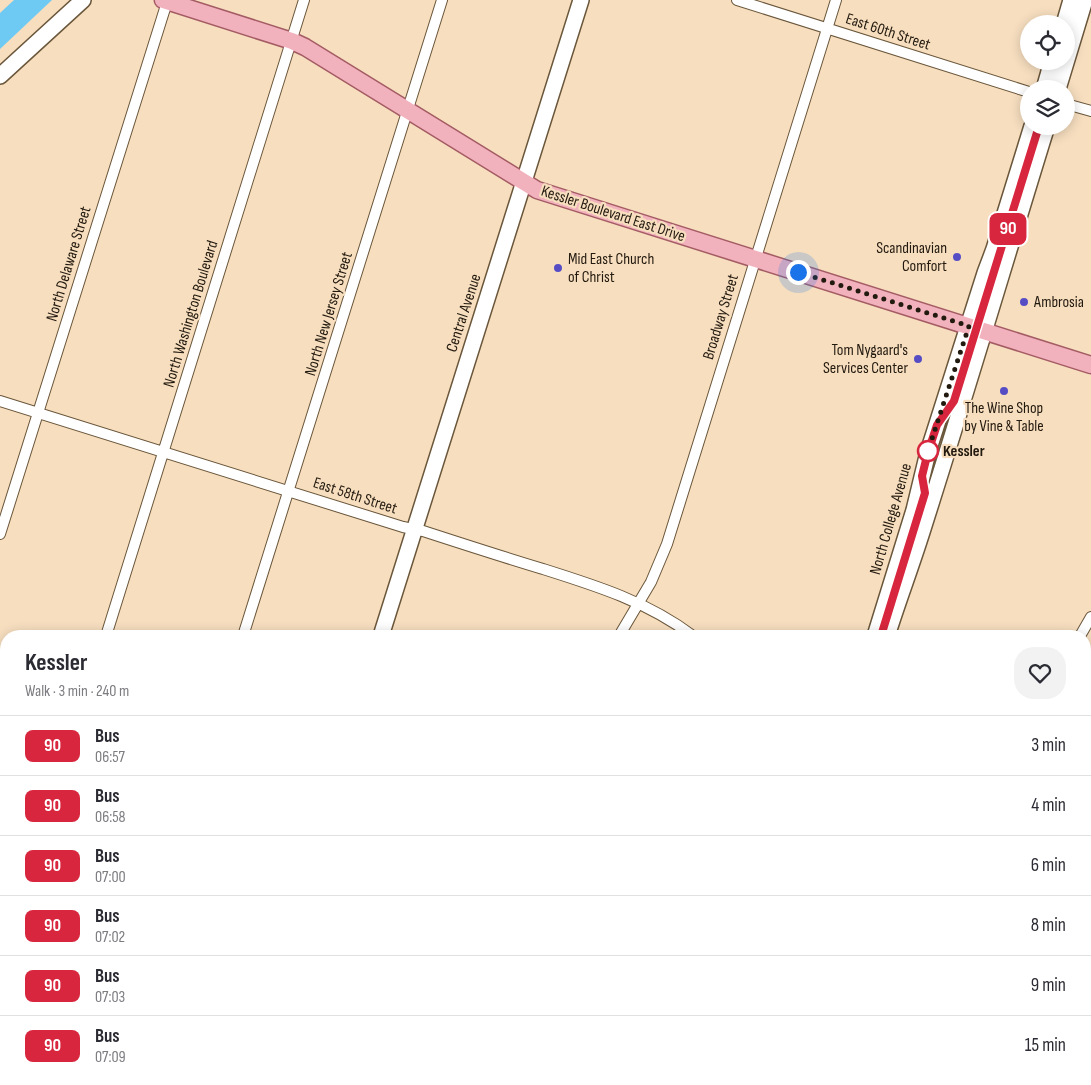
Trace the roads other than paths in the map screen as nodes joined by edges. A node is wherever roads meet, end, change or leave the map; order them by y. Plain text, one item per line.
1 (83, 0) edge
2 (304, 0) edge
3 (442, 0) edge
4 (581, 0) edge
5 (737, 0) edge
6 (836, 0) edge
7 (1071, 0) edge
8 (1085, 0) edge
9 (165, 1) edge
10 (1067, 15) edge
11 (827, 28) junction
12 (292, 41) junction
13 (0, 76) edge
14 (1061, 80) edge
15 (1020, 89) edge
16 (1075, 107) edge
17 (408, 111) junction
18 (1091, 111) edge
19 (1029, 135) edge
20 (1043, 135) edge
21 (524, 182) junction
22 (755, 258) junction
23 (969, 326) junction
24 (985, 331) junction
25 (1091, 365) edge
26 (0, 401) edge
27 (38, 413) junction
28 (163, 452) junction
29 (289, 491) junction
30 (414, 530) junction
31 (0, 534) edge
32 (639, 603) junction
33 (1091, 617) edge
34 (108, 630) edge
35 (245, 630) edge
36 (383, 630) edge
37 (623, 630) edge
38 (684, 630) edge
39 (877, 630) edge
40 (889, 630) edge
41 (1083, 630) edge

1 - 13 main road
2 - 12 street, North Washington Boulevard
3 - 17 street, North New Jersey Street
4 - 21 main road, Central Avenue
5 - 11 street, East 60th Street
6 - 11 street, Broadway Street
7 - 10 main road
8 - 14 main road
9 - 12 main road, Kessler Boulevard East Drive
9 - 27 street, North Delaware Street
11 - 15 street, East 60th Street
11 - 22 street, Broadway Street
12 - 17 main road, Kessler Boulevard East Drive
12 - 28 street, North Washington Boulevard
16 - 18 street
17 - 21 main road, Kessler Boulevard East Drive
17 - 29 street, North New Jersey Street
19 - 23 main road, North College Avenue
20 - 24 main road, North College Avenue
21 - 22 main road, Kessler Boulevard East Drive
21 - 30 main road, Central Avenue
22 - 23 main road, Kessler Boulevard East Drive
22 - 32 street, Broadway Street
23 - 24 main road, Kessler Boulevard East Drive
23 - 39 main road, North College Avenue
24 - 25 main road, Kessler Boulevard East Drive
24 - 40 main road, North College Avenue
26 - 27 street, East 58th Street
27 - 28 street, East 58th Street
27 - 31 street, North Delaware Street
28 - 29 street, East 58th Street
28 - 34 street, North Washington Boulevard
29 - 30 street, East 58th Street
29 - 35 street, North New Jersey Street
30 - 32 street, East 58th Street
30 - 36 main road, Central Avenue
32 - 37 street, Broadway Street
32 - 38 street, East 58th Street
33 - 41 street

